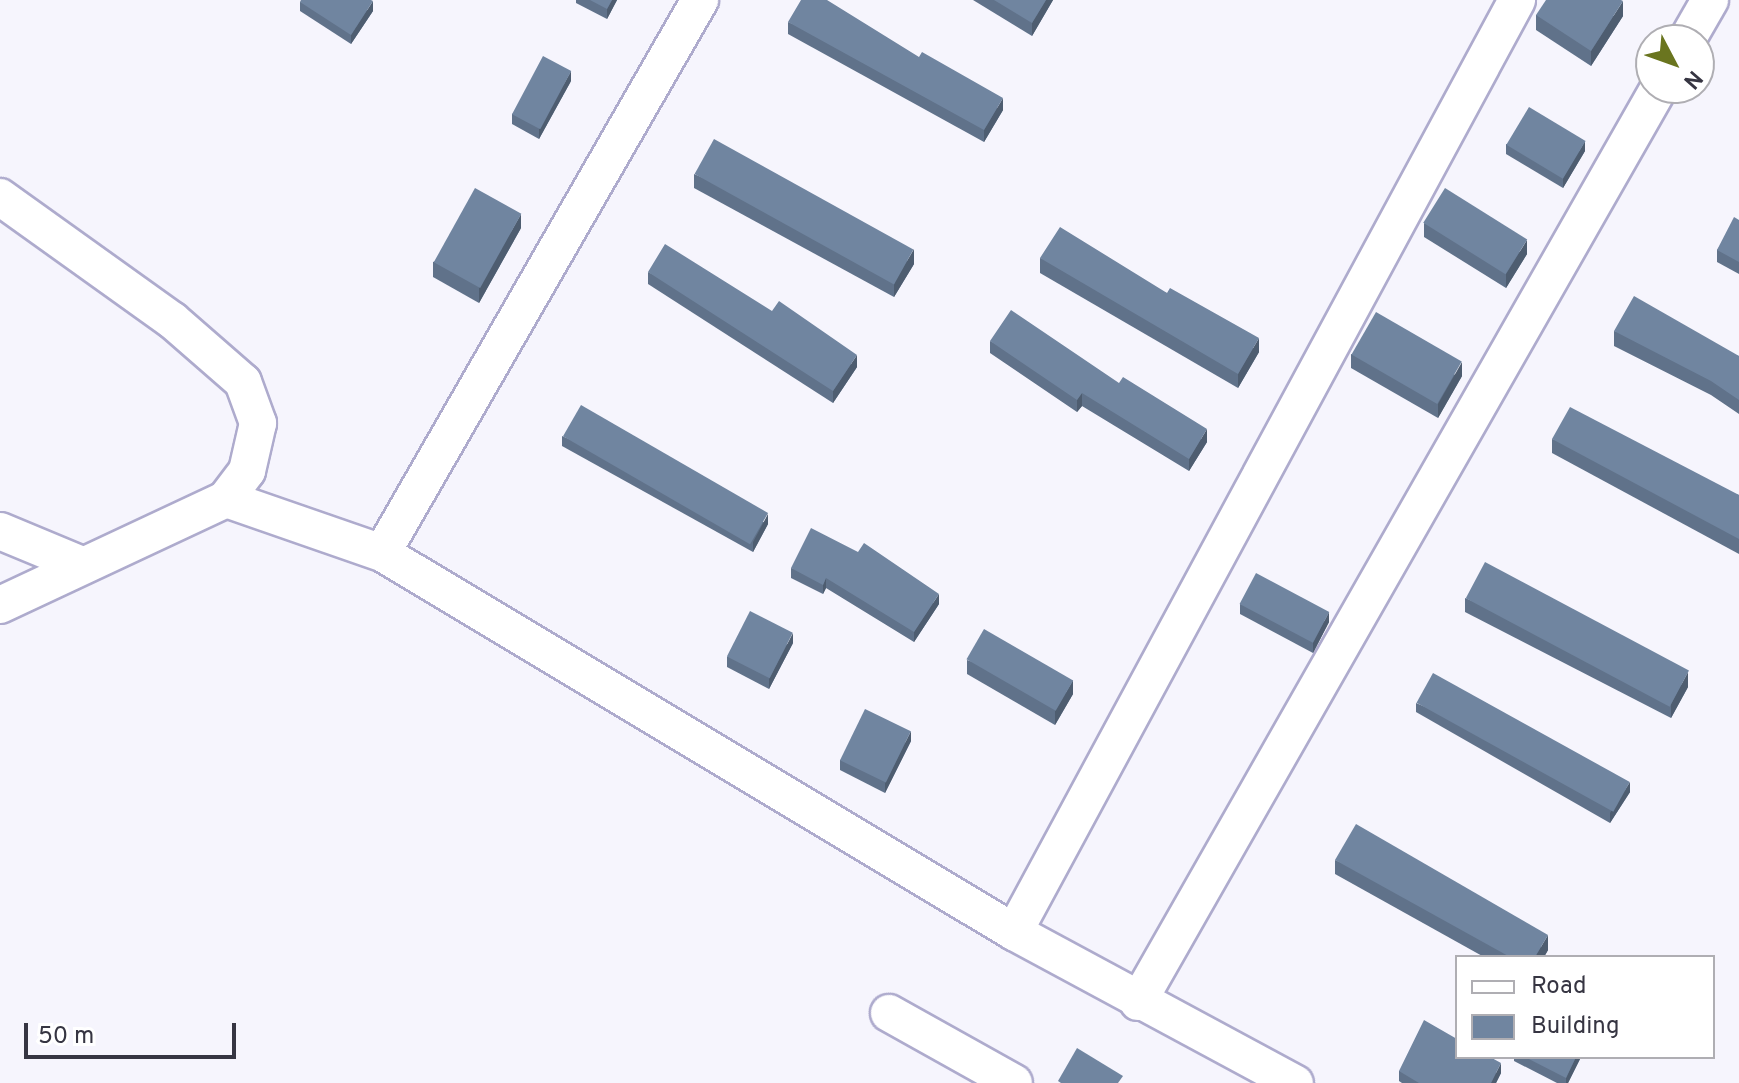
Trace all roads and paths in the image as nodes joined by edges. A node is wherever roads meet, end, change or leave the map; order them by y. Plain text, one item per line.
1 (700, 0) edge
2 (1517, 0) edge
3 (1710, 0) edge
4 (1696, 24) edge
5 (1650, 104) edge
6 (0, 197) edge
7 (226, 499) junction
8 (0, 531) edge
9 (382, 553) junction
10 (82, 565) junction
11 (0, 605) edge
12 (1014, 932) junction
13 (1138, 1002) junction
14 (889, 1013) dead end
15 (1014, 1083) edge
16 (1295, 1083) edge

1 - 9 street
2 - 12 street
3 - 4 street
5 - 13 street
6 - 7 street
7 - 9 street
7 - 10 street
8 - 10 street
9 - 12 street
10 - 11 street
12 - 13 street
13 - 16 street
14 - 15 street

